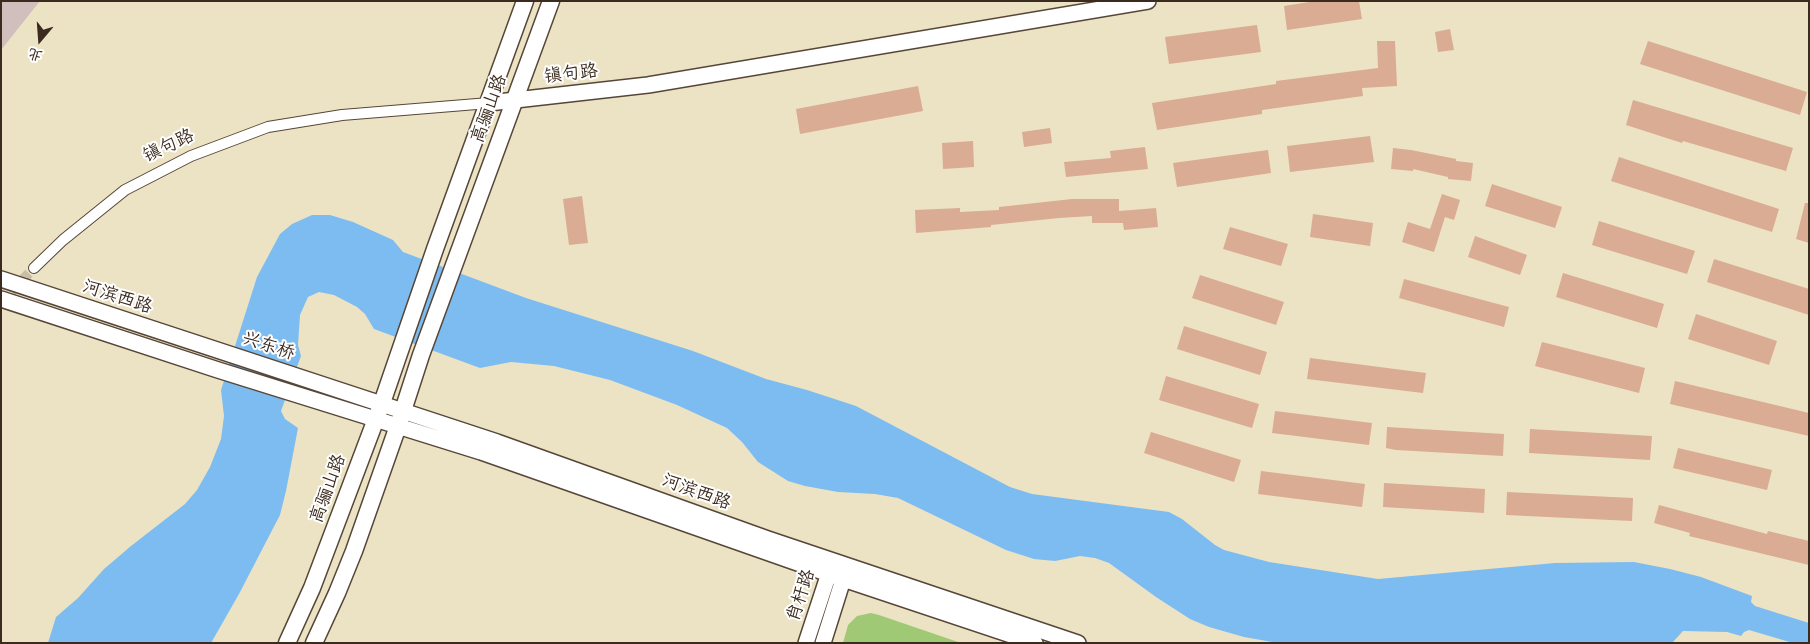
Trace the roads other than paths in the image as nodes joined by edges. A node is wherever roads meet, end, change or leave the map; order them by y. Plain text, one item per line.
1 (525, 1) edge
2 (551, 1) edge
3 (1148, 1) edge
4 (515, 100) junction
5 (489, 103) junction
6 (34, 268) tunnel mouth
7 (1, 279) edge
8 (1, 299) edge
9 (222, 352) joint
10 (218, 370) joint
11 (303, 378) joint
12 (298, 395) joint
13 (379, 411) junction
14 (400, 418) junction
15 (838, 569) junction
16 (287, 643) edge
17 (314, 643) edge
18 (806, 643) edge
19 (823, 643) edge
20 (1035, 643) edge
21 (1078, 643) edge

1 - 5 main road, 高骊山路
2 - 4 main road, 高骊山路
3 - 4 street, 镇句路
4 - 5 street, 镇句路
4 - 14 main road, 高骊山路
5 - 6 street, 镇句路
5 - 13 main road, 高骊山路
7 - 9 street, 河滨西路
8 - 10 street, 河滨西路
9 - 11 street, 兴东桥
10 - 12 street, 兴东桥
11 - 13 street, 河滨西路
12 - 13 street, 河滨西路
13 - 14 street, 河滨西路
13 - 16 main road, 高骊山路
14 - 15 street, 河滨西路
14 - 17 main road
15 - 18 street, 肖杆路
15 - 19 street, 肖杆路
15 - 20 street, 河滨西路
15 - 21 street, 河滨西路

